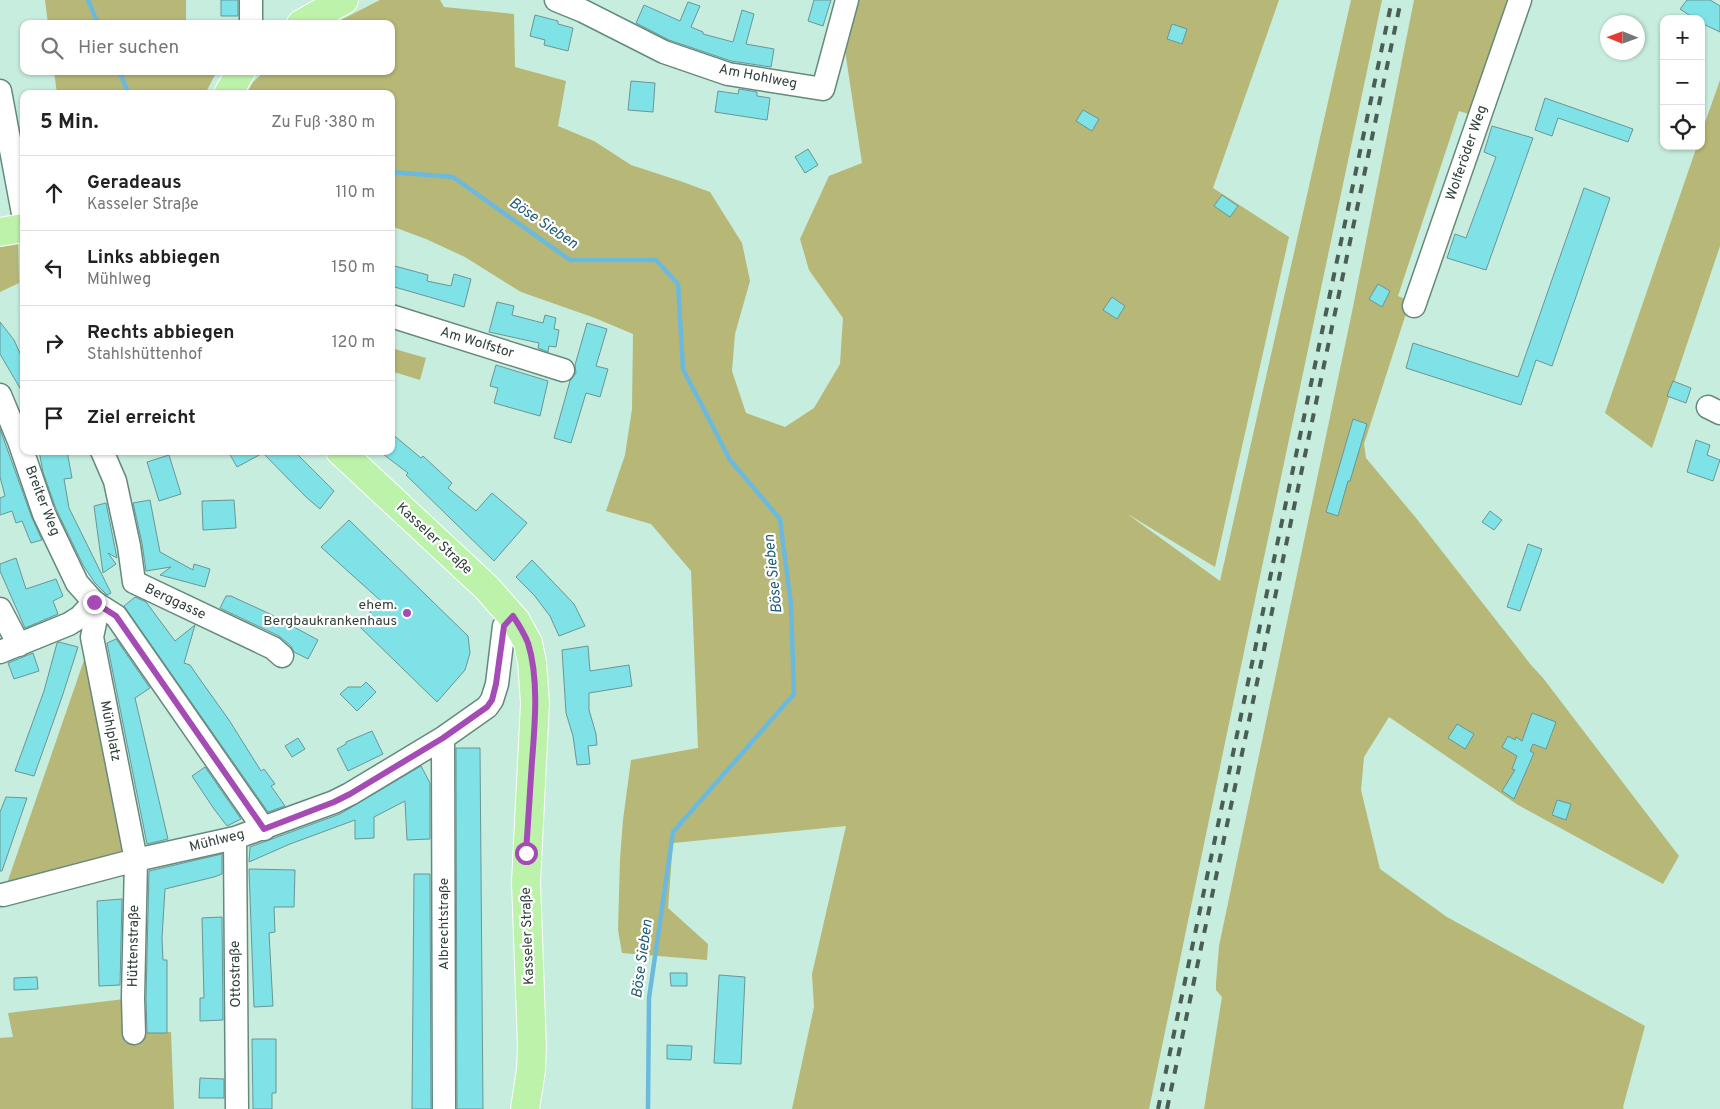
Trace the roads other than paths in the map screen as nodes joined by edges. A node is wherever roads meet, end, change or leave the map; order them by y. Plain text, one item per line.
1 (251, 0) edge
2 (344, 0) edge
3 (556, 0) edge
4 (847, 0) edge
5 (1520, 0) edge
6 (251, 20) edge
7 (308, 20) edge
8 (238, 75) edge
9 (230, 90) edge
10 (0, 91) edge
11 (20, 198) edge
12 (20, 229) edge
13 (0, 232) edge
14 (1414, 306) dead end
15 (395, 317) edge
16 (563, 370) dead end
17 (0, 395) edge
18 (20, 444) edge
19 (24, 455) edge
20 (104, 455) edge
21 (344, 455) edge
22 (94, 602) junction
23 (0, 609) edge
24 (513, 616) junction
25 (9, 649) edge
26 (282, 656) dead end
27 (443, 738) junction
28 (264, 829) junction
29 (235, 838) junction
30 (136, 860) junction
31 (3, 895) dead end
32 (134, 1033) dead end
33 (237, 1109) edge
34 (444, 1109) edge
35 (525, 1109) edge

1 - 6 street
2 - 7 main road
3 - 4 street, Am Hohlweg
5 - 14 street, Wolferöder Weg
8 - 9 main road
10 - 11 street
12 - 13 main road
15 - 16 street, Am Wolfstor
17 - 18 street, Breiter Weg
19 - 22 street, Breiter Weg
20 - 26 street, Berggasse
21 - 24 main road, Kasseler Straße
22 - 25 street
22 - 28 street, Breiter Weg
22 - 30 street, Mühlplatz
23 - 25 street
24 - 27 street, Mühlweg
24 - 35 main road, Kasseler Straße
27 - 28 street, Mühlweg
27 - 34 street, Albrechtstraße
28 - 29 street, Mühlweg
29 - 30 street, Mühlweg
29 - 33 street, Ottostraße
30 - 31 street, Mühlweg
30 - 32 street, Hüttenstraße

